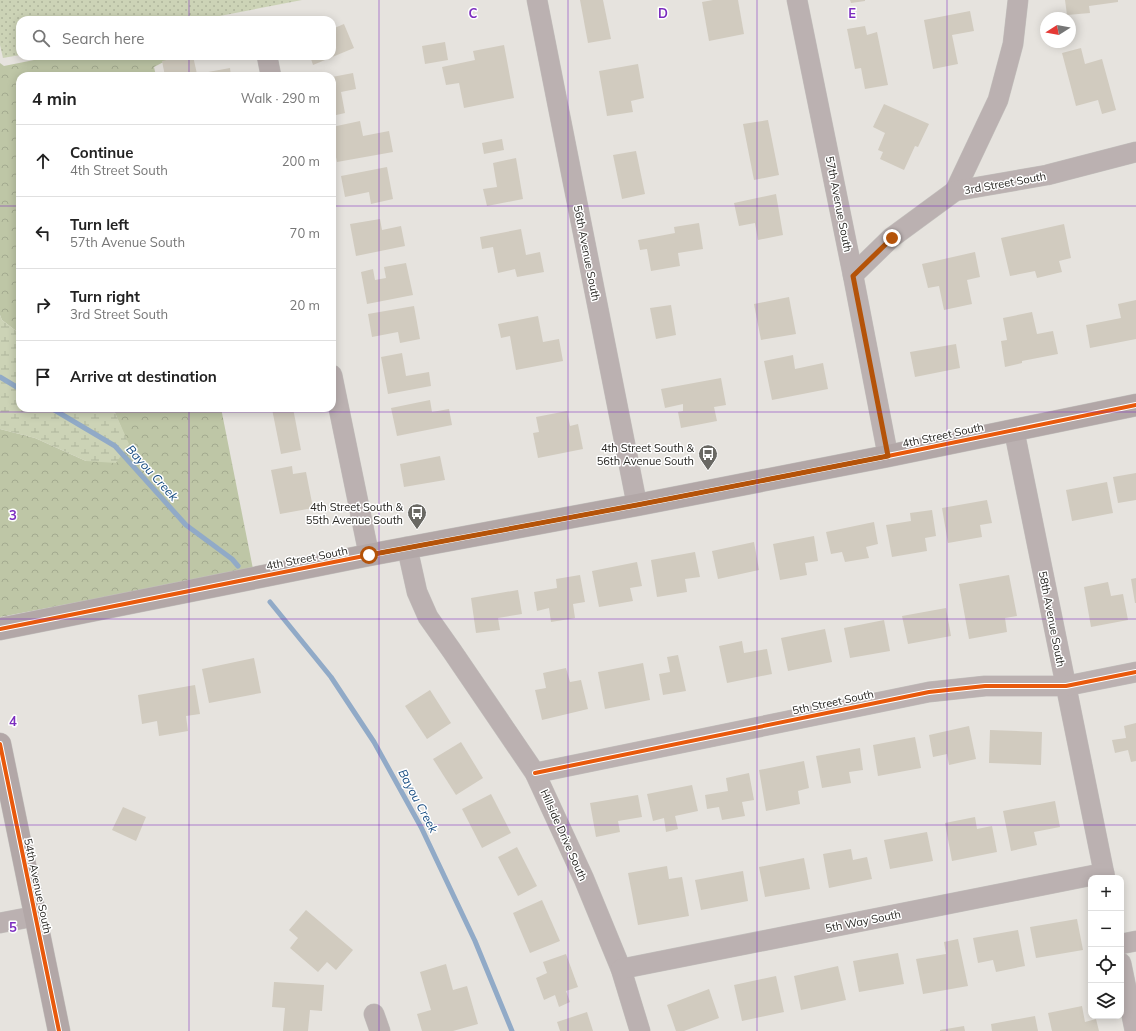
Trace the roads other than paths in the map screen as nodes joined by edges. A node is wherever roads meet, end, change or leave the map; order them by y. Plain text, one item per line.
1 (537, 0) edge
2 (798, 0) edge
3 (1018, 0) edge
4 (268, 60) edge
5 (270, 72) edge
6 (1136, 152) edge
7 (955, 191) junction
8 (853, 276) junction
9 (336, 394) edge
10 (1136, 405) edge
11 (1014, 430) junction
12 (888, 456) junction
13 (637, 505) junction
14 (407, 548) junction
15 (369, 555) junction
16 (0, 629) edge
17 (1136, 672) edge
18 (1066, 686) junction
19 (0, 744) edge
20 (536, 772) junction
21 (1104, 875) edge
22 (1088, 879) edge
23 (36, 916) junction
24 (0, 923) edge
25 (1136, 941) edge
26 (1124, 943) edge
27 (622, 969) junction
28 (1124, 979) edge
29 (59, 1031) edge
30 (640, 1031) edge
31 (1134, 1031) edge

1 - 13 street, 56th Avenue South
2 - 8 street, 57th Avenue South
3 - 7 street
4 - 5 street
6 - 7 street, 3rd Street South
7 - 8 street, 3rd Street South
8 - 12 street, 57th Avenue South
9 - 15 street
10 - 11 street, 4th Street South
11 - 12 street, 4th Street South
11 - 18 street, 58th Avenue South
12 - 13 street, 4th Street South
13 - 14 street, 4th Street South
14 - 15 street, 4th Street South
14 - 20 street, Hillside Drive South
15 - 16 street, 4th Street South
17 - 18 street, 5th Street South
18 - 20 street, 5th Street South
18 - 21 street, 58th Avenue South
19 - 23 street, 54th Avenue South
20 - 27 street, Hillside Drive South
22 - 27 street, 5th Way South
23 - 24 street
23 - 29 street, 54th Avenue South
25 - 26 street
27 - 30 street, Hillside Drive South
28 - 31 street

